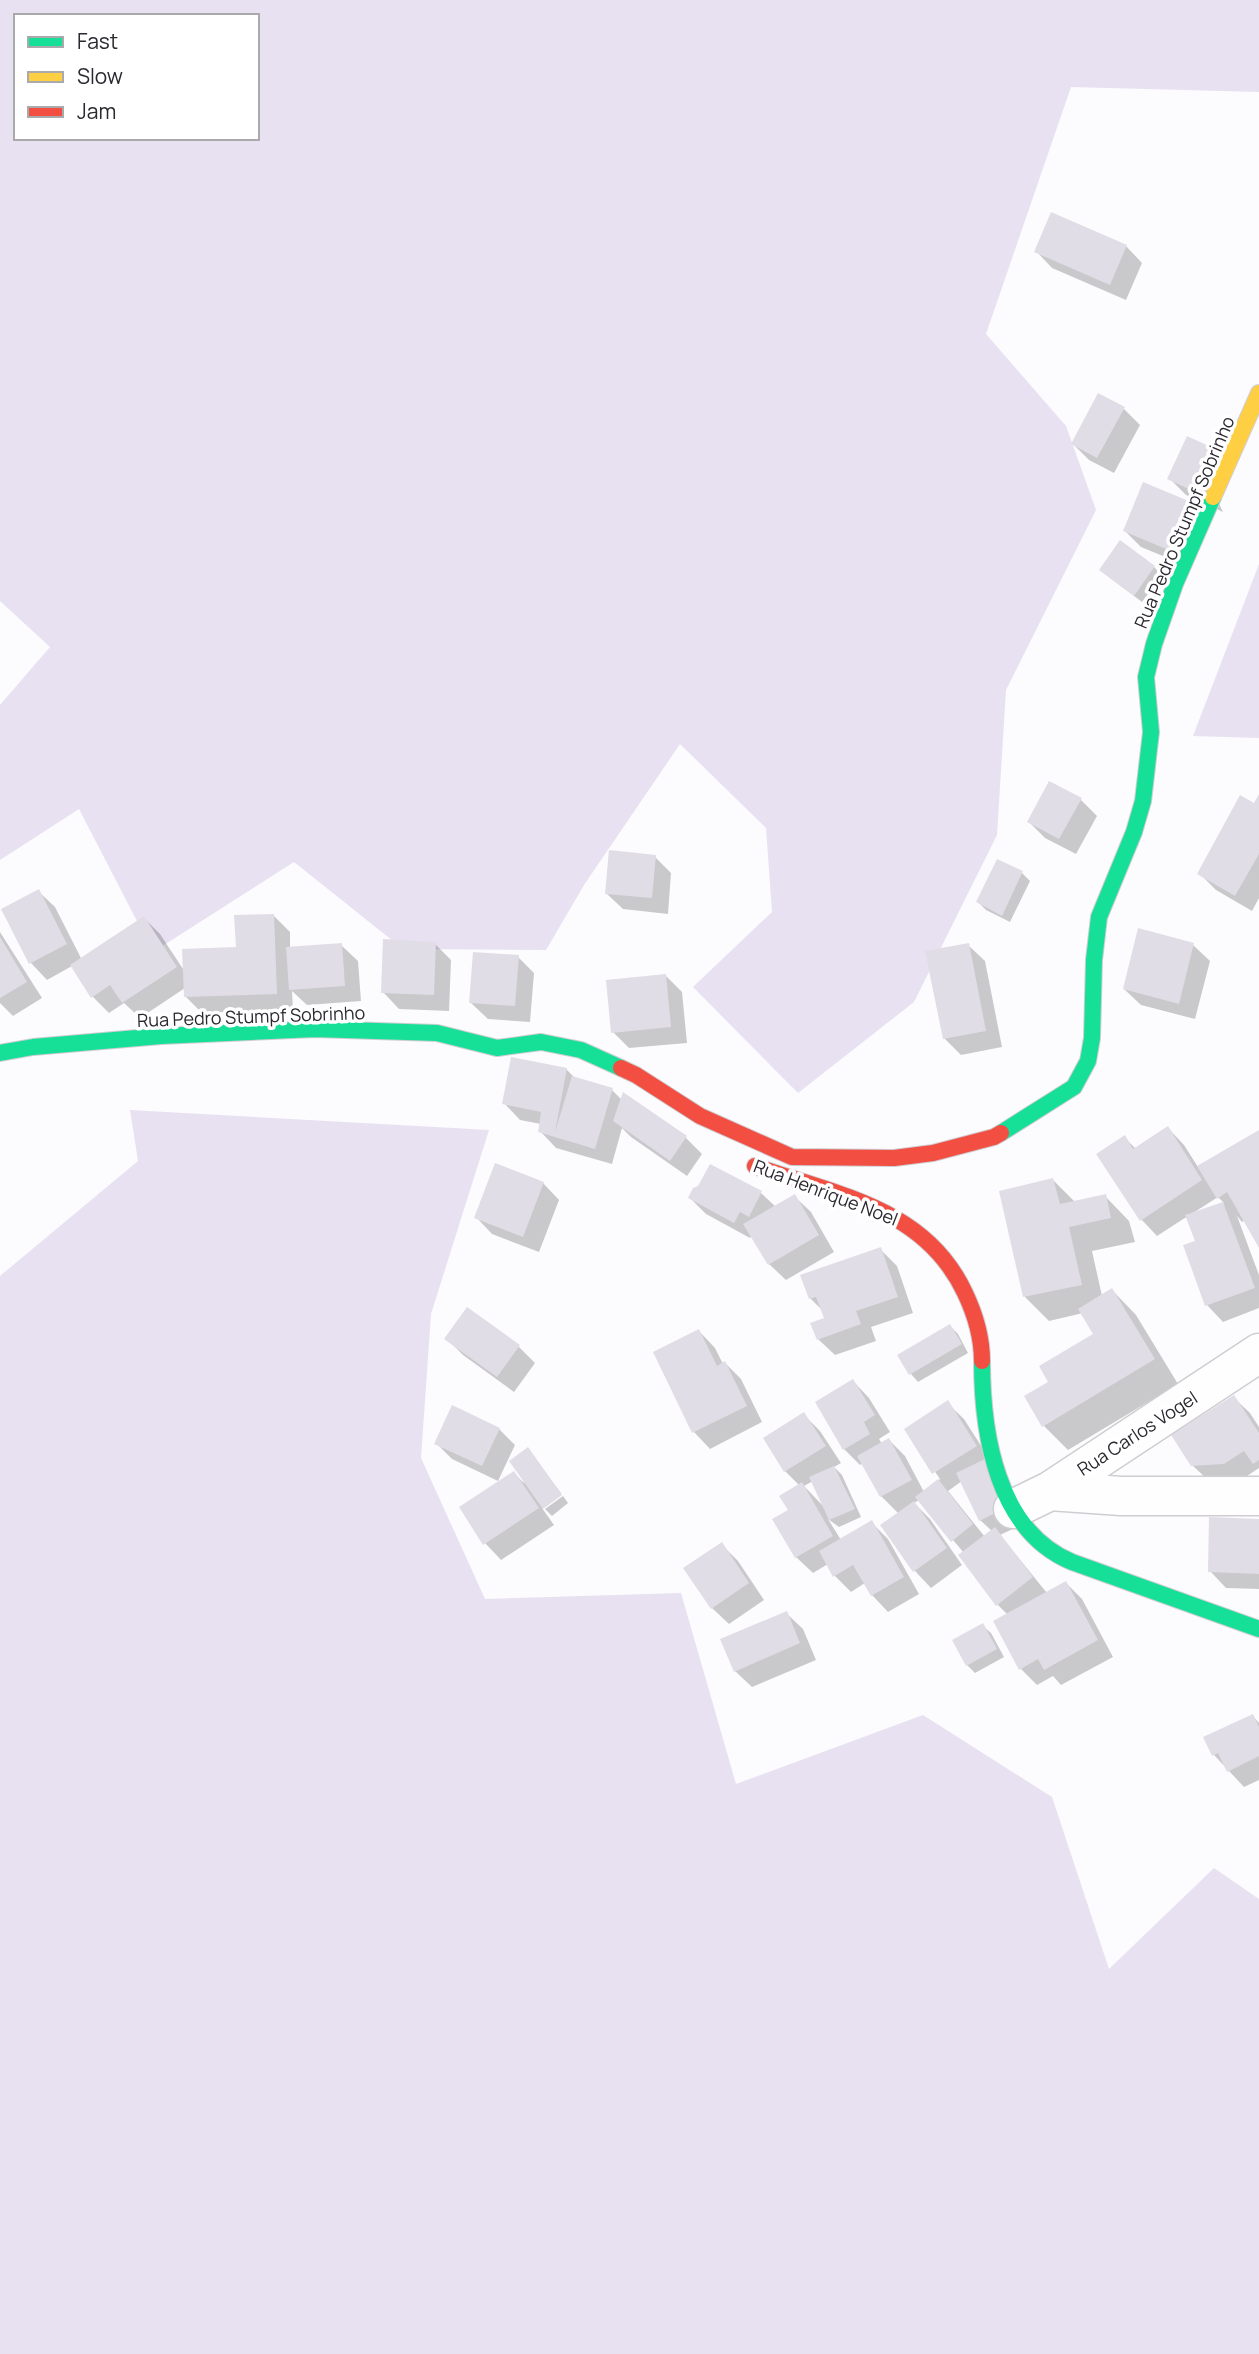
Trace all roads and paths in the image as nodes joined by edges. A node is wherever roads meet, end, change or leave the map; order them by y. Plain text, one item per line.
1 (1259, 394) edge
2 (0, 1054) edge
3 (700, 1116) junction
4 (1259, 1353) edge
5 (1050, 1491) junction
6 (1259, 1496) edge
7 (1013, 1509) junction
8 (1259, 1629) edge

1 - 3 street, Rua Pedro Stumpf Sobrinho
2 - 3 street, Rua Pedro Stumpf Sobrinho
3 - 7 street, Rua Henrique Noel
4 - 5 street, Rua Carlos Vogel
5 - 6 street
5 - 7 street, Rua Carlos Vogel
7 - 8 street, Rua Henrique Noel

